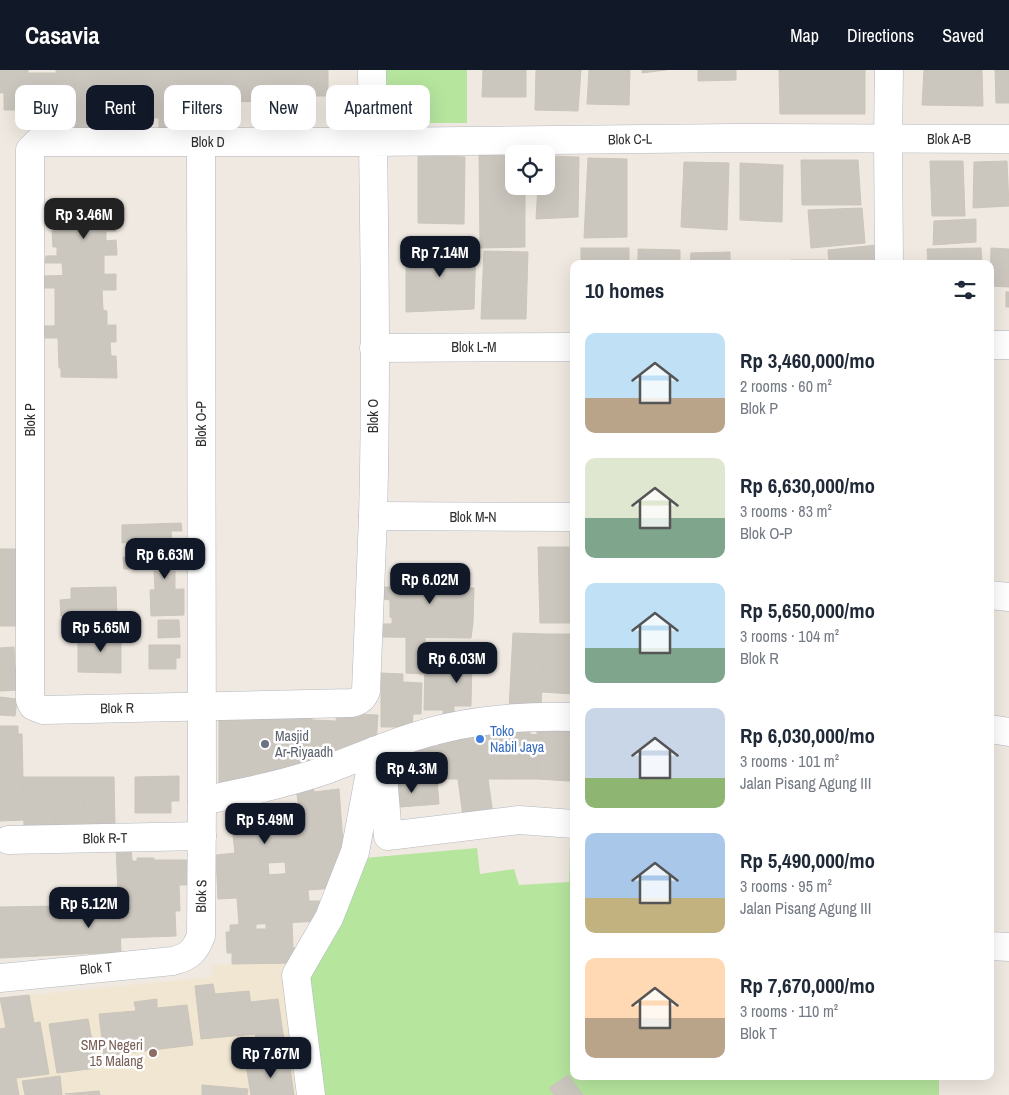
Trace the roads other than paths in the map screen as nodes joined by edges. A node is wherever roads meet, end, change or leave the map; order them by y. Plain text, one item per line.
1 (372, 70) edge
2 (889, 70) edge
3 (1009, 139) edge
4 (888, 140) junction
5 (43, 141) joint
6 (201, 142) junction
7 (373, 142) junction
8 (889, 260) edge
9 (994, 346) edge
10 (1009, 346) edge
11 (570, 347) edge
12 (374, 348) junction
13 (373, 516) junction
14 (570, 516) edge
15 (994, 595) edge
16 (1009, 597) edge
17 (366, 691) joint
18 (34, 706) joint
19 (201, 706) junction
20 (570, 717) edge
21 (994, 730) edge
22 (1009, 732) edge
23 (377, 750) junction
24 (202, 801) junction
25 (570, 824) edge
26 (202, 836) junction
27 (8, 840) dead end
28 (994, 946) edge
29 (1009, 947) edge
30 (191, 954) joint
31 (0, 978) edge
32 (311, 1095) edge

1 - 7 street, Blok O
2 - 4 street
3 - 4 street, Blok A-B
4 - 7 street, Blok C-L
4 - 8 street
5 - 6 street, Blok D
5 - 18 street, Blok P
6 - 7 street, Blok D
6 - 19 street, Blok O-P
7 - 12 street, Blok O
9 - 10 street
11 - 12 street, Blok L-M
12 - 13 street, Blok O
13 - 14 street, Blok M-N
13 - 17 street, Blok O
15 - 16 street
17 - 19 street, Blok R
18 - 19 street, Blok R
19 - 24 street, Blok O-P
20 - 23 street
21 - 22 street
23 - 24 street
23 - 25 street
23 - 32 street
24 - 26 street, Blok S
26 - 27 street, Blok R-T
26 - 30 street, Blok S
28 - 29 street
30 - 31 street, Blok T

